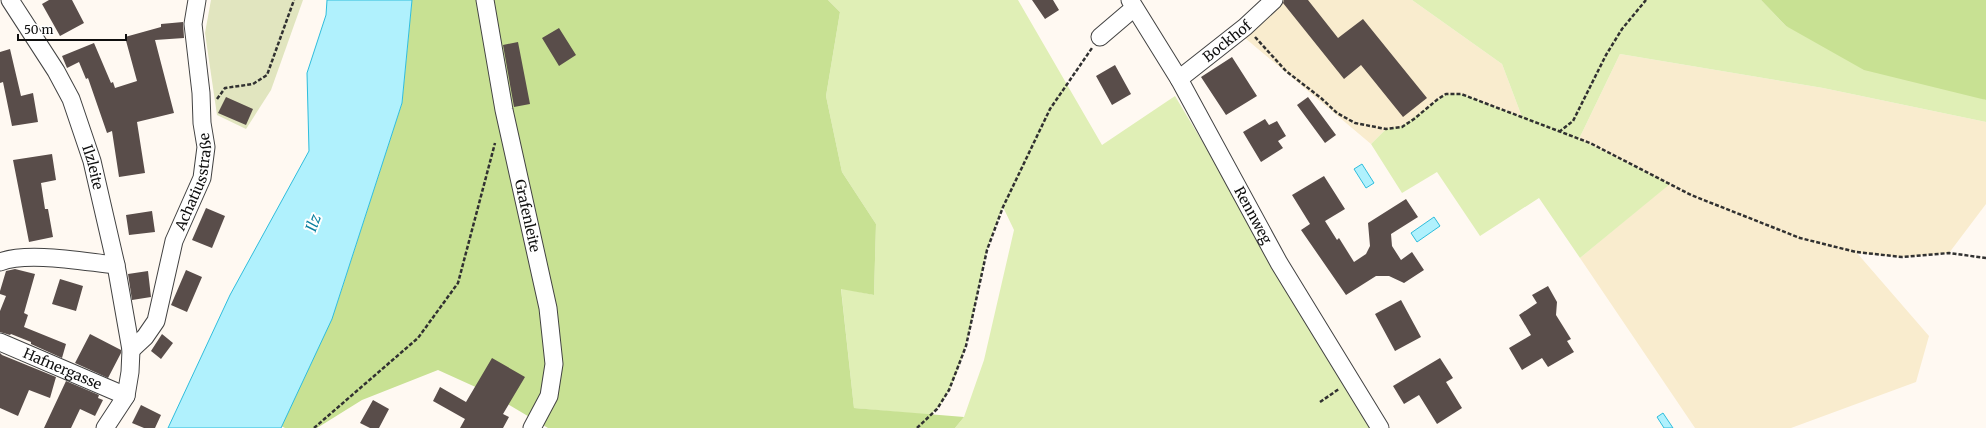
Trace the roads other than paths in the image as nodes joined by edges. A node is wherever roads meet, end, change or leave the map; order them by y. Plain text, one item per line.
1 (10, 0) edge
2 (197, 0) edge
3 (485, 0) edge
4 (1274, 0) edge
5 (1132, 4) edge
6 (1100, 36) road end
7 (1178, 79) junction
8 (0, 262) edge
9 (116, 266) junction
10 (0, 342) edge
11 (131, 350) junction
12 (126, 396) junction
13 (105, 428) edge
14 (532, 428) edge
15 (1380, 428) edge

1 - 9 street, Ilzleite
2 - 11 street, Achatiusstraße
3 - 14 street, Grafenleite
4 - 7 street, Bockhof
5 - 6 street
5 - 7 street, Rennweg
7 - 15 street, Rennweg
8 - 9 street
9 - 11 street, Ilzleite
10 - 12 street, Hafnergasse
11 - 12 street, Ilzleite
12 - 13 street

